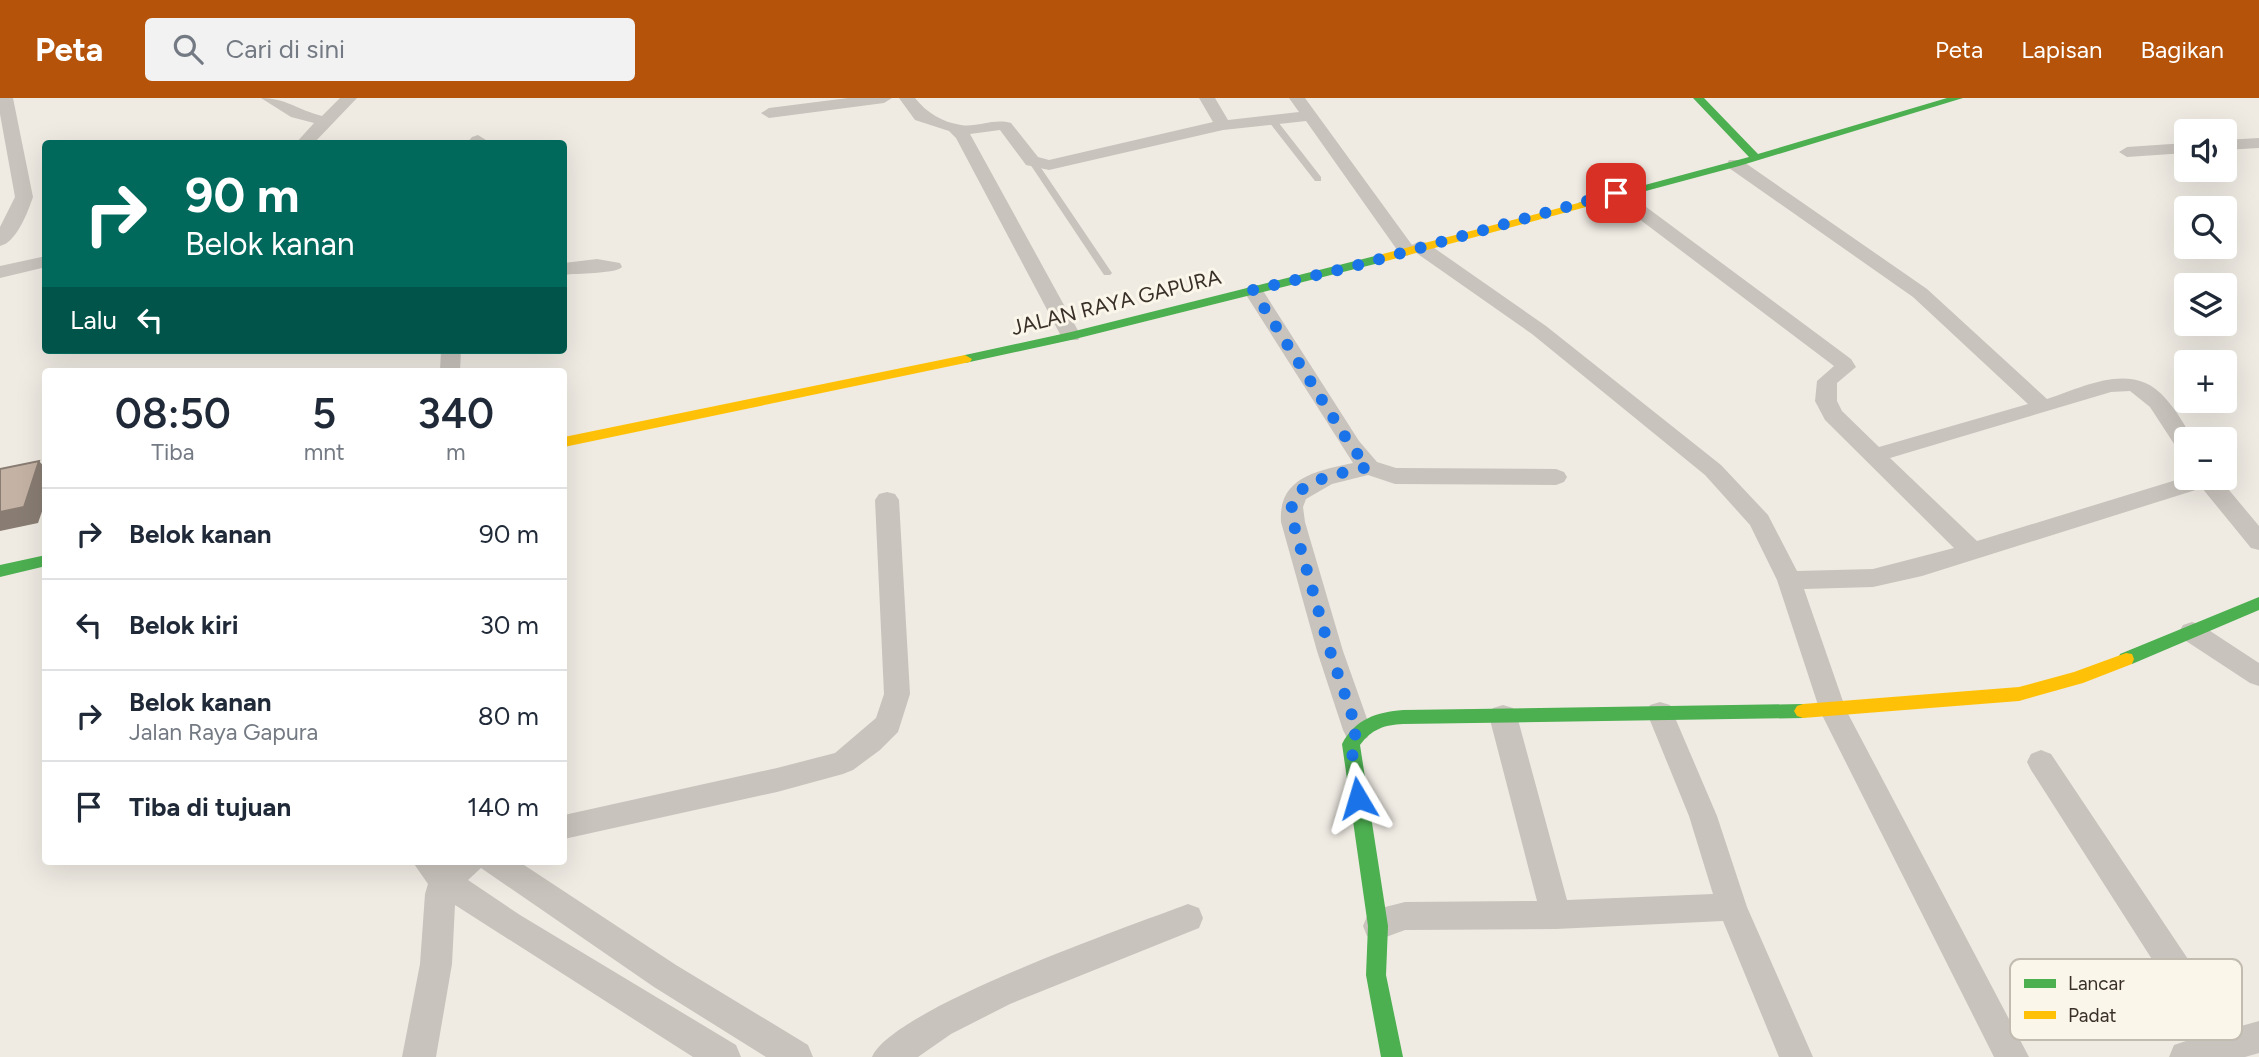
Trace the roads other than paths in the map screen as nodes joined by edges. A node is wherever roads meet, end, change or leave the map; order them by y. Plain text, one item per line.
1 (5, 98) edge
2 (270, 98) edge
3 (349, 98) edge
4 (884, 98) edge
5 (906, 98) edge
6 (1207, 98) edge
7 (1297, 98) edge
8 (1698, 98) edge
9 (1958, 98) edge
10 (769, 113) dead end
11 (1310, 116) junction
12 (1272, 120) junction
13 (1223, 125) junction
14 (959, 131) junction
15 (315, 134) edge
16 (2259, 143) edge
17 (2237, 144) edge
18 (2174, 149) edge
19 (2127, 152) dead end
20 (1755, 157) junction
21 (1032, 161) junction
22 (1735, 164) junction
23 (1318, 179) dead end
24 (1616, 193) junction
25 (0, 241) edge
26 (1414, 249) junction
27 (42, 262) edge
28 (613, 267) dead end
29 (567, 269) edge
30 (0, 272) edge
31 (1107, 273) dead end
32 (1253, 290) junction
33 (1071, 336) junction
34 (2043, 407) junction
35 (2174, 427) edge
36 (567, 441) edge
37 (1872, 456) junction
38 (1368, 467) junction
39 (1556, 477) dead end
40 (2174, 488) edge
41 (2217, 490) edge
42 (887, 500) dead end
43 (2259, 541) edge
44 (1972, 551) junction
45 (42, 561) edge
46 (0, 571) edge
47 (1789, 579) junction
48 (2259, 603) edge
49 (2192, 632) junction
50 (2259, 677) edge
51 (1833, 711) junction
52 (1660, 713) junction
53 (1503, 716) junction
54 (1357, 730) junction
55 (2042, 762) dead end
56 (567, 826) edge
57 (499, 865) edge
58 (450, 868) edge
59 (1732, 907) junction
60 (1556, 915) junction
61 (1188, 918) dead end
62 (1378, 926) junction
63 (2170, 959) edge
64 (2259, 1037) edge
65 (2222, 1040) edge
66 (2227, 1047) junction
67 (419, 1057) edge
68 (724, 1057) edge
69 (796, 1057) edge
70 (889, 1057) edge
71 (1392, 1057) edge
72 (1796, 1057) edge
73 (2012, 1057) edge
74 (2186, 1057) edge

1 - 25 street
2 - 15 street
3 - 15 street
4 - 10 street
5 - 14 street
6 - 13 street
7 - 11 street
8 - 20 main road
9 - 20 main road, JALAN RAYA GAPURA
11 - 12 street
11 - 26 street
12 - 13 street
12 - 23 lane
13 - 21 street
14 - 21 street
14 - 33 street
16 - 17 street
18 - 19 street
20 - 22 main road, JALAN RAYA GAPURA
21 - 31 lane
22 - 24 main road, JALAN RAYA GAPURA
22 - 34 street
24 - 26 main road, JALAN RAYA GAPURA
24 - 37 street
26 - 32 main road, JALAN RAYA GAPURA
26 - 47 street
27 - 30 street
28 - 29 street
32 - 33 main road, JALAN RAYA GAPURA
32 - 38 street
33 - 36 main road, JALAN RAYA GAPURA
34 - 35 street
34 - 37 street
37 - 44 street
38 - 39 street
38 - 54 street
40 - 44 street
41 - 43 street
42 - 56 street
44 - 47 street
45 - 46 main road
47 - 51 street
48 - 49 main road
49 - 50 street
49 - 51 main road
51 - 52 main road
51 - 73 street
52 - 53 main road
52 - 59 street
53 - 54 main road
53 - 60 street
54 - 62 main road
55 - 63 street
57 - 69 street
58 - 67 street
58 - 68 street
59 - 60 street
59 - 72 street
60 - 62 street
61 - 70 street
62 - 71 main road
64 - 66 street
65 - 66 street
66 - 74 street

